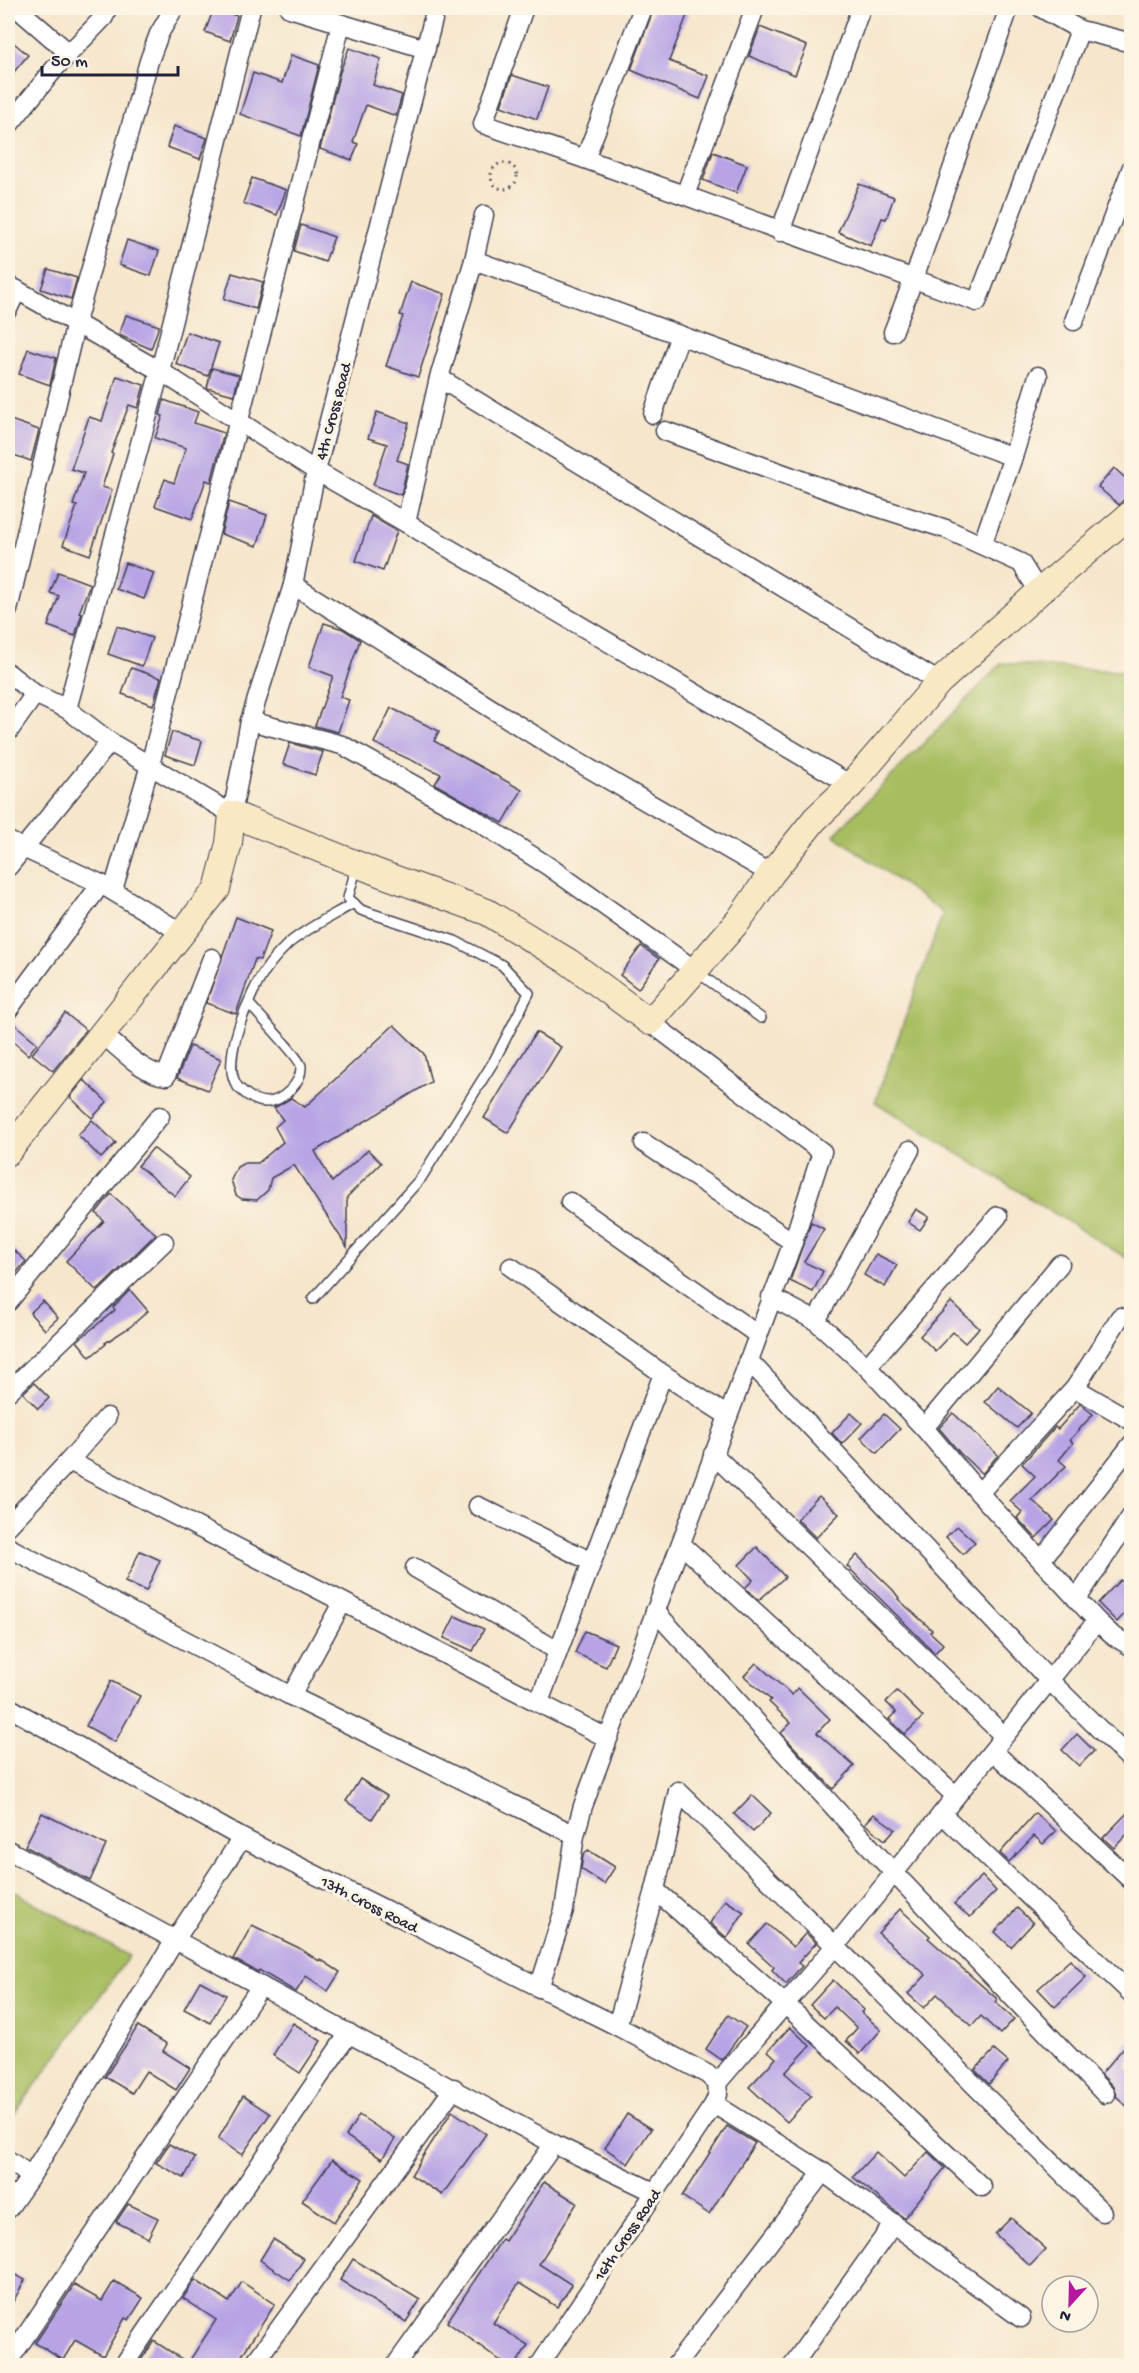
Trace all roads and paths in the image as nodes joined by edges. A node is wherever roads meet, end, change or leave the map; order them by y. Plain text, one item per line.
1 (17, 8) edge
2 (107, 8) edge
3 (174, 8) edge
4 (251, 8) edge
5 (290, 8) edge
6 (436, 8) edge
7 (524, 8) edge
8 (643, 8) edge
9 (755, 8) edge
10 (861, 8) edge
11 (1009, 8) edge
12 (1041, 8) edge
13 (341, 24) junction
14 (1080, 30) junction
15 (1131, 43) edge
16 (426, 49) junction
17 (69, 53) junction
18 (10, 118) edge
19 (585, 159) junction
20 (1131, 167) edge
21 (504, 188) joint
22 (685, 195) junction
23 (484, 215) dead end
24 (780, 232) junction
25 (474, 260) junction
26 (914, 278) junction
27 (13, 287) edge
28 (8, 309) edge
29 (1074, 321) dead end
30 (76, 322) junction
31 (893, 332) dead end
32 (680, 335) junction
33 (160, 371) junction
34 (1038, 376) dead end
35 (439, 378) junction
36 (653, 414) dead end
37 (239, 420) junction
38 (665, 431) dead end
39 (1013, 457) junction
40 (315, 471) junction
41 (1131, 513) edge
42 (406, 522) junction
43 (982, 545) junction
44 (293, 585) junction
45 (1039, 592) junction
46 (8, 610) edge
47 (8, 673) edge
48 (939, 682) junction
49 (35, 694) junction
50 (67, 709) junction
51 (250, 721) junction
52 (8, 732) edge
53 (110, 742) junction
54 (150, 765) junction
55 (851, 785) junction
56 (232, 814) junction
57 (15, 844) edge
58 (358, 864) junction
59 (8, 867) edge
60 (771, 874) junction
61 (107, 887) junction
62 (354, 903) junction
63 (182, 933) junction
64 (213, 958) dead end
65 (695, 970) junction
66 (249, 1004) junction
67 (8, 1010) edge
68 (761, 1018) dead end
69 (650, 1022) junction
70 (102, 1034) junction
71 (160, 1116) dead end
72 (644, 1143) dead end
73 (910, 1150) dead end
74 (8, 1152) edge
75 (570, 1202) dead end
76 (998, 1216) dead end
77 (164, 1242) dead end
78 (793, 1242) junction
79 (1060, 1264) dead end
80 (511, 1267) dead end
81 (771, 1297) junction
82 (313, 1299) dead end
83 (8, 1302) edge
84 (1120, 1317) dead end
85 (816, 1321) junction
86 (758, 1335) junction
87 (748, 1360) junction
88 (867, 1367) junction
89 (663, 1374) junction
90 (1075, 1388) junction
91 (8, 1392) edge
92 (728, 1416) junction
93 (107, 1417) dead end
94 (1131, 1421) edge
95 (924, 1428) junction
96 (1131, 1444) edge
97 (713, 1455) junction
98 (69, 1461) junction
99 (979, 1493) junction
100 (478, 1506) dead end
101 (1131, 1515) edge
102 (8, 1526) edge
103 (681, 1544) junction
104 (8, 1547) edge
105 (1042, 1559) junction
106 (592, 1562) junction
107 (415, 1568) dead end
108 (1077, 1599) junction
109 (342, 1603) junction
110 (655, 1611) junction
111 (1098, 1621) junction
112 (1131, 1647) edge
113 (558, 1651) junction
114 (1050, 1681) junction
115 (291, 1696) junction
116 (539, 1702) junction
117 (8, 1707) edge
118 (1004, 1736) junction
119 (607, 1738) junction
120 (993, 1751) junction
121 (1131, 1761) edge
122 (956, 1796) junction
123 (942, 1814) junction
124 (575, 1835) junction
125 (242, 1838) junction
126 (8, 1850) edge
127 (894, 1873) junction
128 (1131, 1881) edge
129 (655, 1890) junction
130 (175, 1940) junction
131 (836, 1945) junction
132 (261, 1986) junction
133 (539, 1988) junction
134 (1131, 1994) edge
135 (786, 2005) junction
136 (617, 2026) junction
137 (349, 2033) junction
138 (717, 2083) junction
139 (454, 2088) junction
140 (1105, 2094) dead end
141 (714, 2104) junction
142 (554, 2144) junction
143 (8, 2160) edge
144 (823, 2172) junction
145 (31, 2176) junction
146 (982, 2187) dead end
147 (654, 2192) junction
148 (8, 2209) edge
149 (1102, 2212) dead end
150 (894, 2223) junction
151 (1021, 2318) dead end
152 (8, 2362) edge
153 (123, 2366) edge
154 (252, 2366) edge
155 (395, 2366) edge
156 (539, 2366) edge
157 (675, 2366) edge
158 (792, 2366) edge

1 - 17 street
2 - 17 street
3 - 30 street
4 - 33 street
5 - 13 street
6 - 16 street, 4th Cross Road
7 - 19 street
8 - 19 street
9 - 22 street
10 - 24 street
11 - 26 street
12 - 14 street
13 - 16 street
13 - 37 street
14 - 15 street
14 - 26 street
16 - 40 street, 4th Cross Road
17 - 18 street
19 - 22 street
20 - 29 street
21 - 21 path
22 - 24 street
23 - 25 street
24 - 26 street
25 - 32 street
25 - 35 street
26 - 31 street
27 - 28 street
27 - 30 street
30 - 33 street
30 - 46 street
32 - 36 street
32 - 39 street
33 - 37 street
33 - 50 street
34 - 39 street
35 - 42 street
35 - 48 street
37 - 40 street
37 - 54 street
38 - 43 street
39 - 43 street
40 - 42 street
40 - 44 street, 4th Cross Road
41 - 45 street
42 - 55 street
43 - 45 street
44 - 51 street, 4th Cross Road
44 - 60 street
45 - 48 street
47 - 49 street
48 - 55 street
49 - 50 street
49 - 52 street
50 - 53 street
51 - 56 street, 4th Cross Road
51 - 65 street
53 - 54 street
53 - 57 street
54 - 56 street
54 - 61 street
55 - 60 street
56 - 58 street
56 - 63 street
57 - 59 street
57 - 61 street
58 - 62 lane
58 - 69 street
60 - 65 street
61 - 63 street
61 - 67 street
62 - 66 lane
62 - 82 lane
63 - 70 street
64 - 70 street
65 - 68 lane
65 - 69 street
66 - 66 lane
69 - 78 street
70 - 74 street
71 - 83 street
72 - 78 street
73 - 85 street
75 - 86 street
76 - 88 street
77 - 91 street
78 - 81 street
79 - 95 street
80 - 89 street
81 - 85 street
81 - 86 street
84 - 90 street
85 - 88 street
86 - 87 street
87 - 92 street
87 - 114 street
88 - 95 street
89 - 92 street
89 - 106 street
90 - 94 street
90 - 99 street
92 - 97 street
93 - 98 street
95 - 99 street
96 - 105 street
97 - 103 street
97 - 118 street
98 - 102 street
98 - 109 street
99 - 105 street
100 - 106 street
101 - 108 street
103 - 110 street
103 - 122 street
104 - 115 street
105 - 108 street
106 - 113 street
107 - 113 street
108 - 111 street
109 - 115 street
109 - 116 street
110 - 119 street
110 - 127 street
111 - 112 street
111 - 114 street
113 - 116 street
114 - 118 street
114 - 121 street
115 - 124 street
116 - 119 street
117 - 125 street, 13th Cross Road
118 - 120 street
119 - 124 street
120 - 122 street
120 - 128 street
122 - 123 street
123 - 127 street
123 - 134 street
124 - 133 street
125 - 130 street
125 - 133 street, 13th Cross Road
126 - 130 street
127 - 131 street
127 - 140 street
129 - 131 street
129 - 135 street
129 - 136 street
130 - 132 street
130 - 145 street
131 - 135 street
131 - 149 street
132 - 137 street
132 - 152 street
133 - 136 street, 13th Cross Road
135 - 138 street
135 - 146 street
136 - 138 street, 13th Cross Road
137 - 139 street
137 - 153 street
138 - 141 street
139 - 142 street
139 - 154 street
141 - 144 street
141 - 147 street, 16th Cross Road
142 - 147 street
142 - 155 street
143 - 145 street
144 - 150 street
144 - 157 street
145 - 148 street
147 - 156 street, 16th Cross Road
150 - 151 street
150 - 158 street

